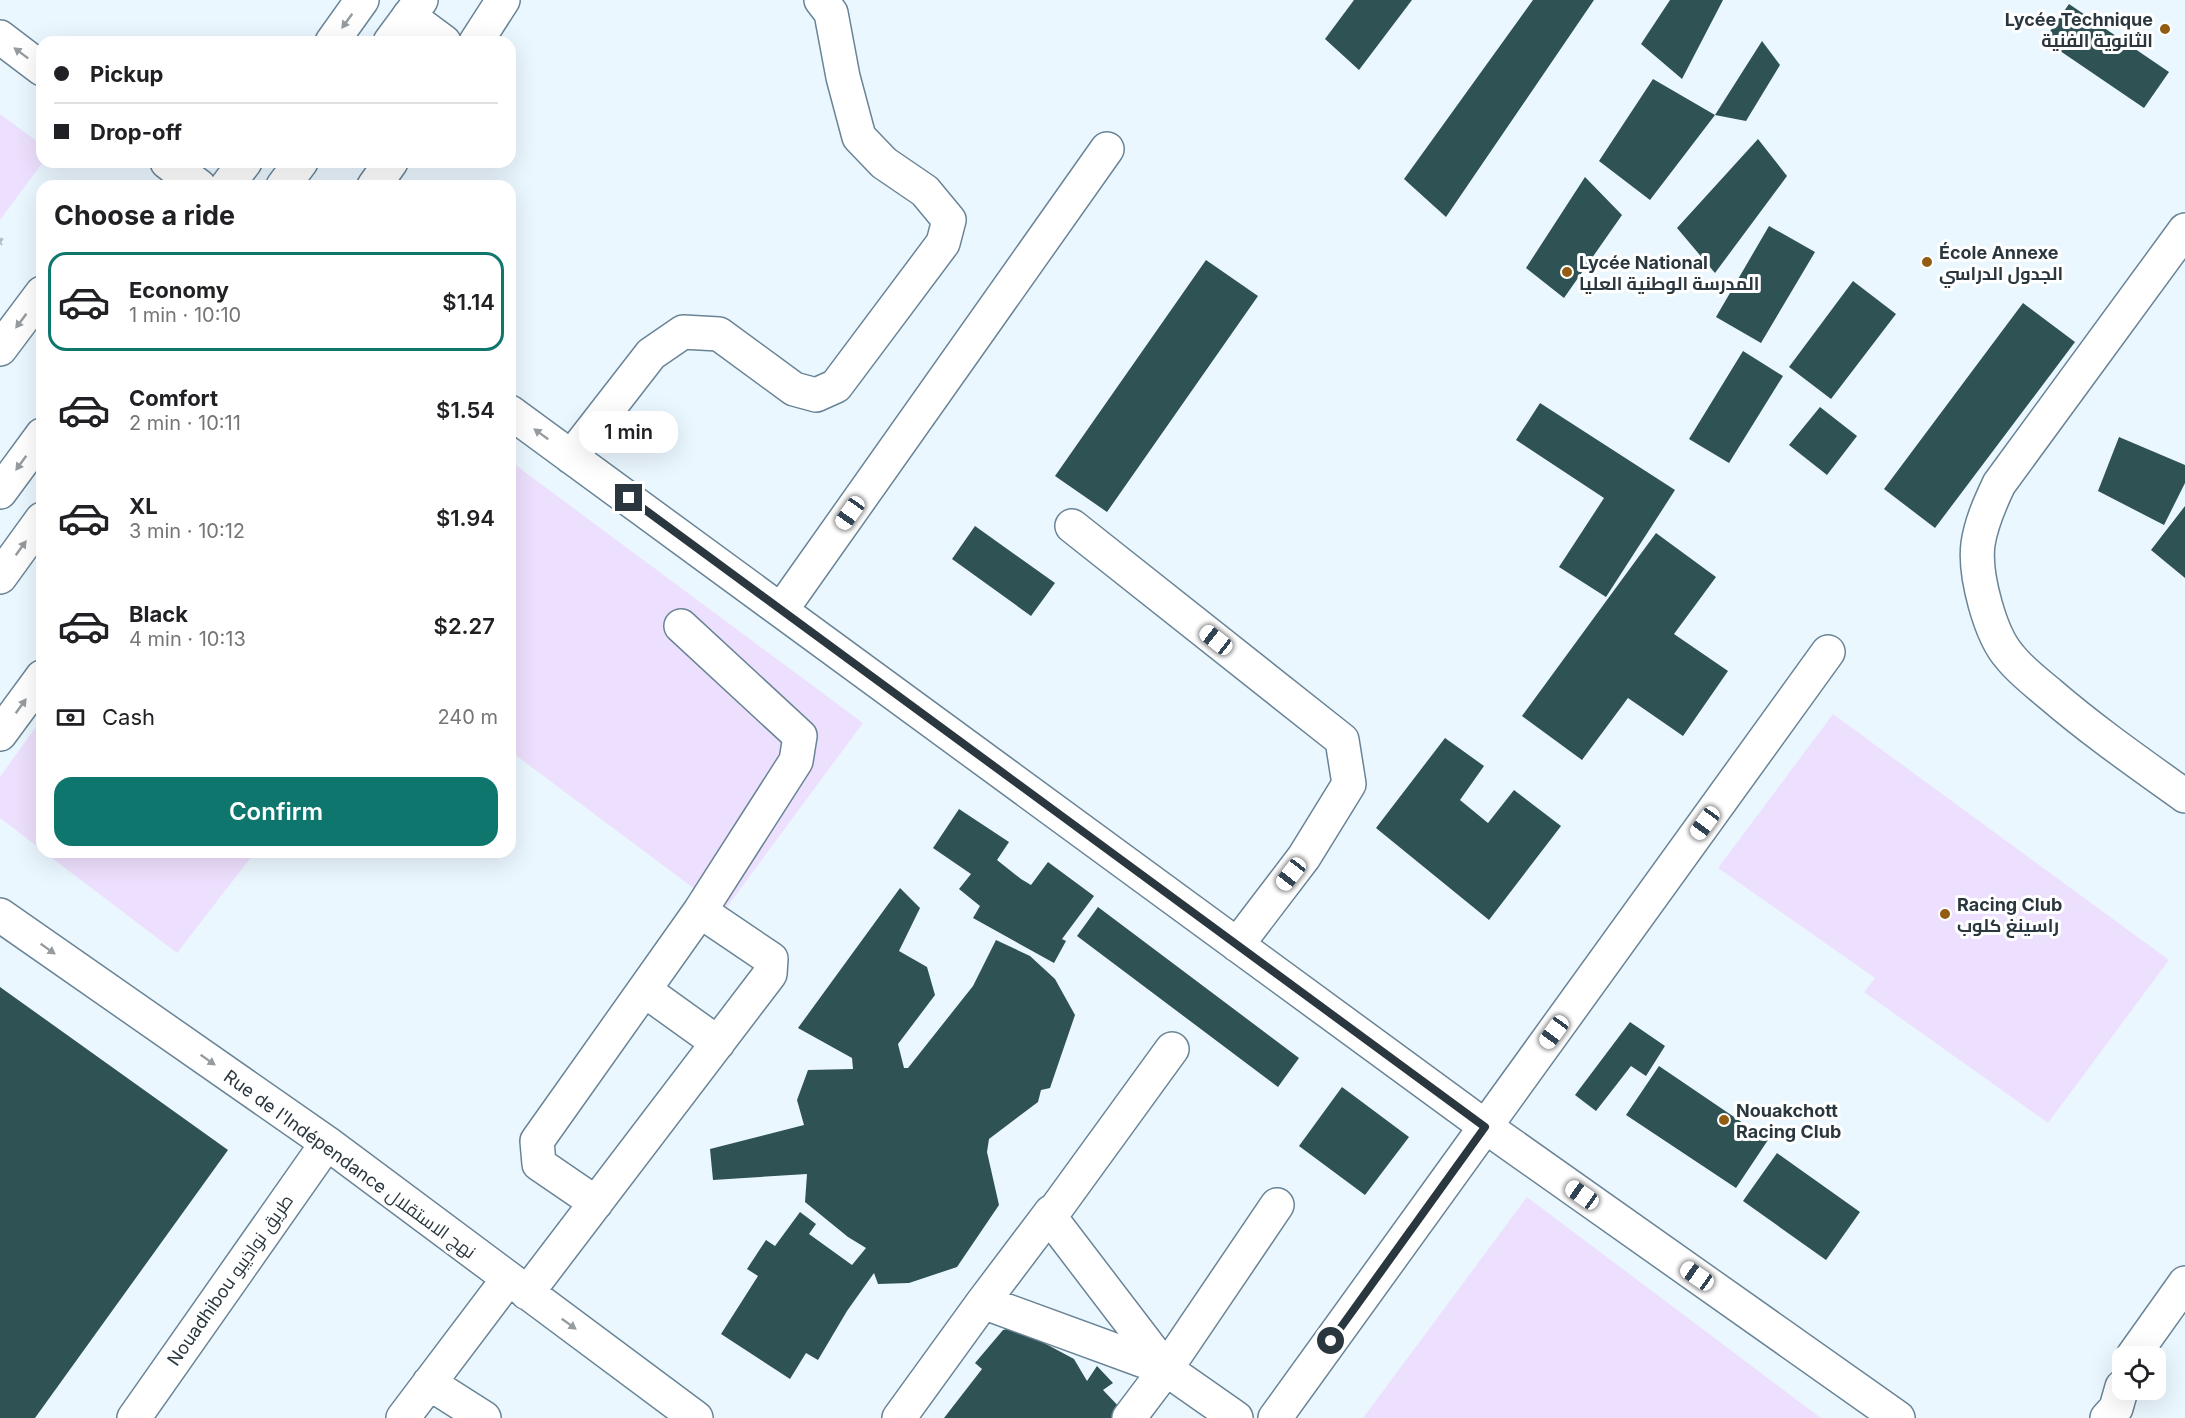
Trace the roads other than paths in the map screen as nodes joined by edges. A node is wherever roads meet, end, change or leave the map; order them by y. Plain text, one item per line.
1 (362, 0) edge
2 (503, 0) edge
3 (821, 0) edge
4 (415, 8) edge
5 (336, 36) edge
6 (394, 36) edge
7 (439, 36) edge
8 (480, 36) edge
9 (0, 37) edge
10 (36, 64) edge
11 (1107, 149) dead end
12 (175, 168) edge
13 (192, 180) edge
14 (2185, 230) edge
15 (36, 301) edge
16 (0, 349) edge
17 (516, 416) edge
18 (36, 443) edge
19 (572, 457) junction
20 (0, 492) edge
21 (1072, 526) dead end
22 (36, 527) edge
23 (0, 577) edge
24 (782, 609) junction
25 (681, 626) dead end
26 (1828, 652) dead end
27 (36, 685) edge
28 (0, 734) edge
29 (2185, 796) edge
30 (700, 911) junction
31 (0, 915) edge
32 (1237, 945) junction
33 (644, 990) junction
34 (718, 1043) junction
35 (1172, 1049) dead end
36 (1485, 1127) junction
37 (327, 1143) junction
38 (596, 1203) junction
39 (1277, 1205) dead end
40 (1051, 1212) junction
41 (2185, 1282) edge
42 (517, 1286) junction
43 (983, 1302) junction
44 (2140, 1346) edge
45 (1166, 1369) junction
46 (429, 1383) junction
47 (2118, 1400) edge
48 (134, 1418) edge
49 (403, 1418) edge
50 (484, 1418) edge
51 (696, 1418) edge
52 (899, 1418) edge
53 (1129, 1418) edge
54 (1236, 1418) edge
55 (1275, 1418) edge
56 (1898, 1418) edge
57 (2107, 1418) edge

1 -> 5 main road
2 - 8 main road
3 - 19 main road
4 - 6 main road
4 - 7 main road
10 -> 9 main road
11 - 24 main road
12 - 13 main road
14 - 29 main road
15 -> 16 main road
19 -> 17 main road
18 -> 20 main road
19 - 24 main road
21 - 32 main road
23 -> 22 main road
24 - 32 main road
25 - 30 main road
26 - 36 main road
28 -> 27 main road
30 - 33 main road
30 - 34 main road
31 -> 37 main road, Rue de l'Indépendance نهج الاستقلال
32 - 36 main road
33 - 34 main road
33 - 38 main road
34 - 38 main road
35 - 40 main road
36 - 55 main road
36 - 56 main road
37 - 42 main road, Rue de l'Indépendance نهج الاستقلال
37 - 48 main road, Nouadhibou طريق نواذيبو
38 - 42 main road
39 - 45 main road
40 - 43 main road
40 - 45 main road
41 - 44 main road
42 - 46 main road
42 -> 51 main road, Rue de l'Indépendance نهج الاستقلال
43 - 45 main road
43 - 52 main road
45 - 53 main road
45 - 54 main road
46 - 49 main road
46 - 50 main road
47 - 57 main road

